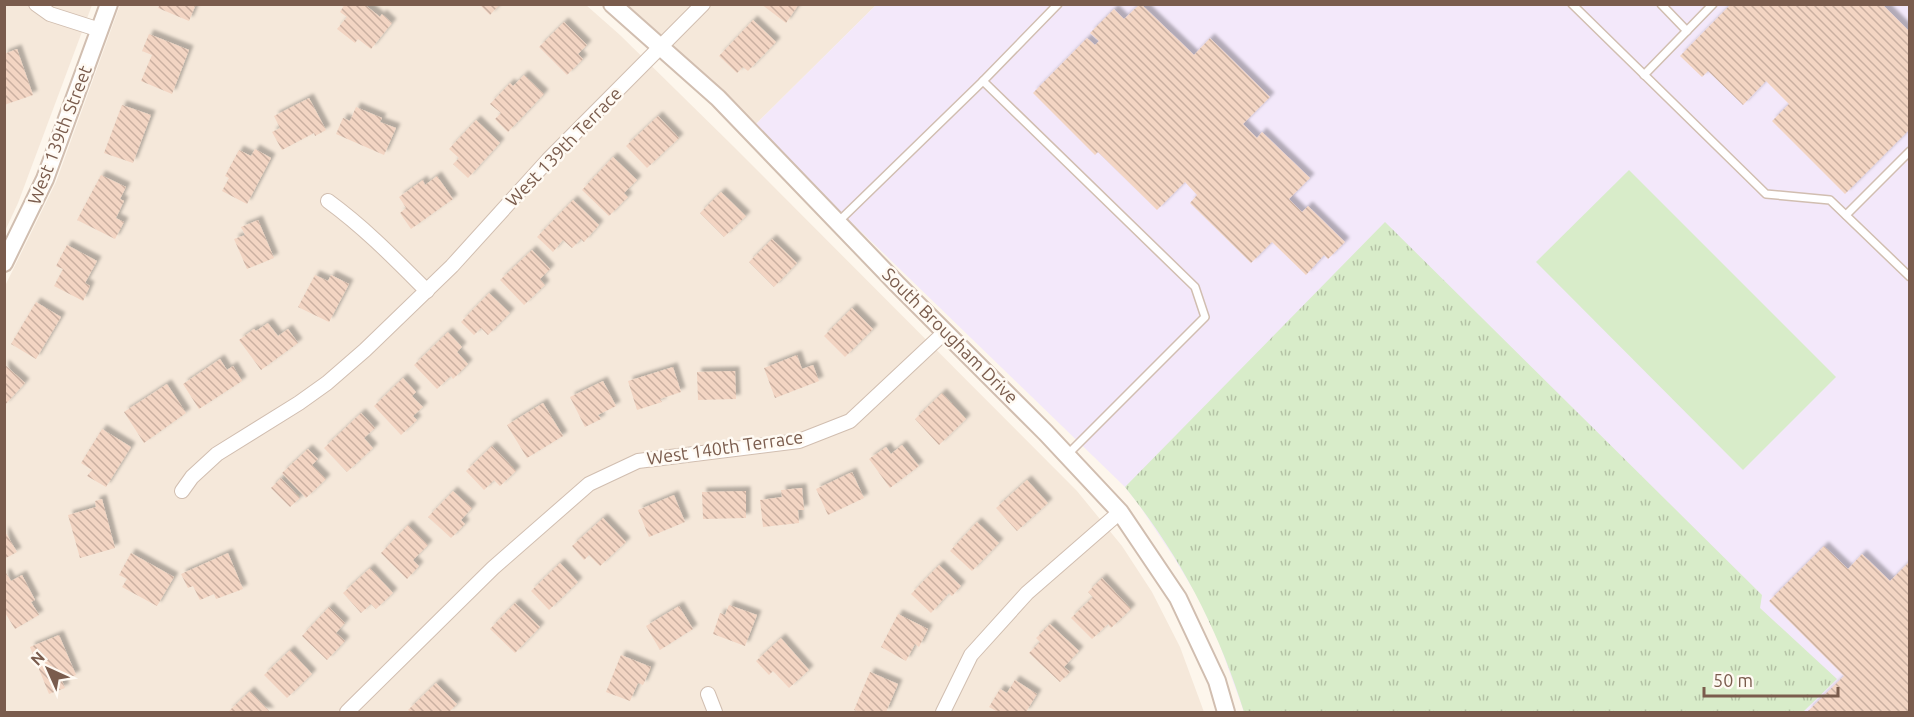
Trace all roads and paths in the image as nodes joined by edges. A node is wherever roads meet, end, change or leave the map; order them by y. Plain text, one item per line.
1 (36, 4) edge
2 (109, 4) edge
3 (612, 4) edge
4 (702, 4) edge
5 (1058, 4) edge
6 (1572, 4) edge
7 (1660, 4) edge
8 (1713, 4) edge
9 (100, 30) junction
10 (1687, 31) junction
11 (660, 47) junction
12 (1644, 75) junction
13 (983, 81) junction
14 (1910, 151) edge
15 (328, 201) dead end
16 (1846, 216) junction
17 (838, 222) junction
18 (4, 262) edge
19 (1910, 277) edge
20 (427, 291) junction
21 (945, 332) junction
22 (1066, 455) junction
23 (182, 491) dead end
24 (1120, 512) junction
25 (708, 694) dead end
26 (347, 712) edge
27 (715, 712) edge
28 (943, 712) edge
29 (1226, 712) edge

1 - 9 street
2 - 9 street, West 139th Street
3 - 11 street, South Brougham Drive
4 - 11 street, West 139th Terrace
5 - 13 lane
6 - 12 lane
7 - 10 lane
8 - 10 lane
9 - 18 street, West 139th Street
10 - 12 lane
11 - 17 street, South Brougham Drive
11 - 20 street, West 139th Terrace
12 - 16 lane
13 - 17 lane
13 - 22 lane
14 - 16 lane
15 - 20 street
16 - 19 lane
17 - 21 street, South Brougham Drive
20 - 23 street, West 139th Terrace
21 - 22 street, South Brougham Drive
21 - 26 street, West 140th Terrace
22 - 24 street, South Brougham Drive
24 - 28 street
24 - 29 street, South Brougham Drive
25 - 27 street

